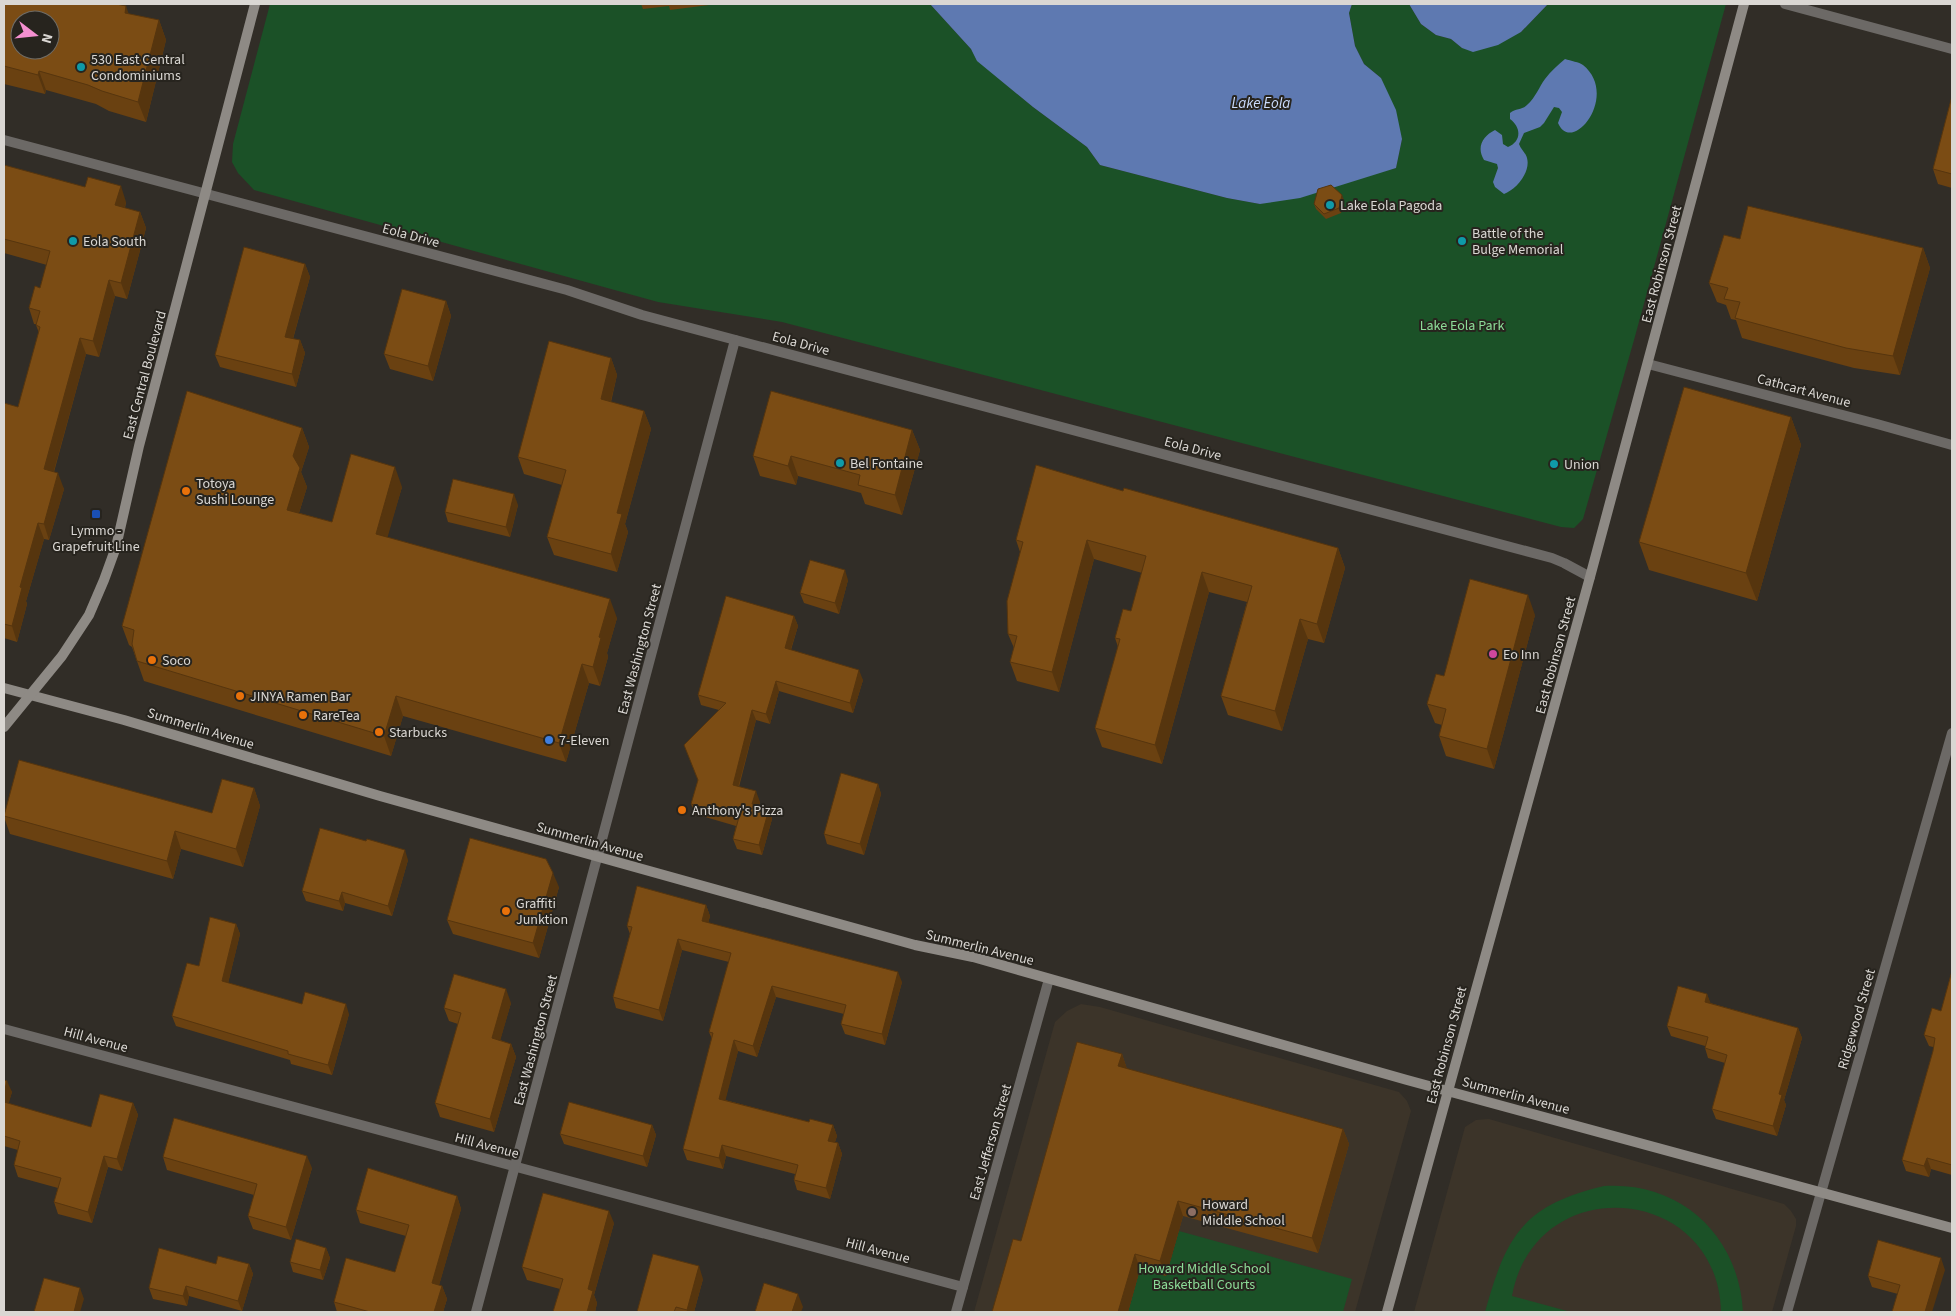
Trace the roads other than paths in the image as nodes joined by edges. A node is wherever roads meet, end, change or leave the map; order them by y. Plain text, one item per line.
1 (255, 4) edge
2 (1744, 4) edge
3 (1785, 4) edge
4 (1952, 49) edge
5 (4, 140) edge
6 (205, 194) junction
7 (735, 340) junction
8 (1648, 364) junction
9 (1952, 445) edge
10 (1590, 576) junction
11 (4, 688) edge
12 (29, 694) junction
13 (4, 728) edge
14 (1952, 734) edge
15 (598, 857) junction
16 (1049, 979) junction
17 (4, 1029) edge
18 (1448, 1091) junction
19 (515, 1167) junction
20 (1820, 1192) junction
21 (1952, 1228) edge
22 (963, 1287) junction
23 (476, 1312) edge
24 (956, 1312) edge
25 (1386, 1312) edge
26 (1787, 1312) edge

1 - 6 street, East Central Boulevard
2 - 8 street, East Robinson Street
3 - 4 street
5 - 6 street, Eola Drive
6 - 7 street, Eola Drive
6 - 12 street, East Central Boulevard
7 - 10 street, Eola Drive
7 - 15 street, East Washington Street
8 - 9 street, Cathcart Avenue
8 - 10 street, East Robinson Street
10 - 18 street, East Robinson Street
11 - 12 street, Summerlin Avenue
12 - 13 street, East Central Boulevard
12 - 15 street, Summerlin Avenue
14 - 20 street, Ridgewood Street
15 - 16 street, Summerlin Avenue
15 - 19 street, East Washington Street
16 - 18 street, Summerlin Avenue
16 - 22 street, East Jefferson Street
17 - 19 street, Hill Avenue
18 - 20 street, Summerlin Avenue
18 - 25 street, East Robinson Street
19 - 22 street, Hill Avenue
19 - 23 street, East Washington Street
20 - 21 street, Summerlin Avenue
20 - 26 street, Ridgewood Street
22 - 24 street, East Jefferson Street

